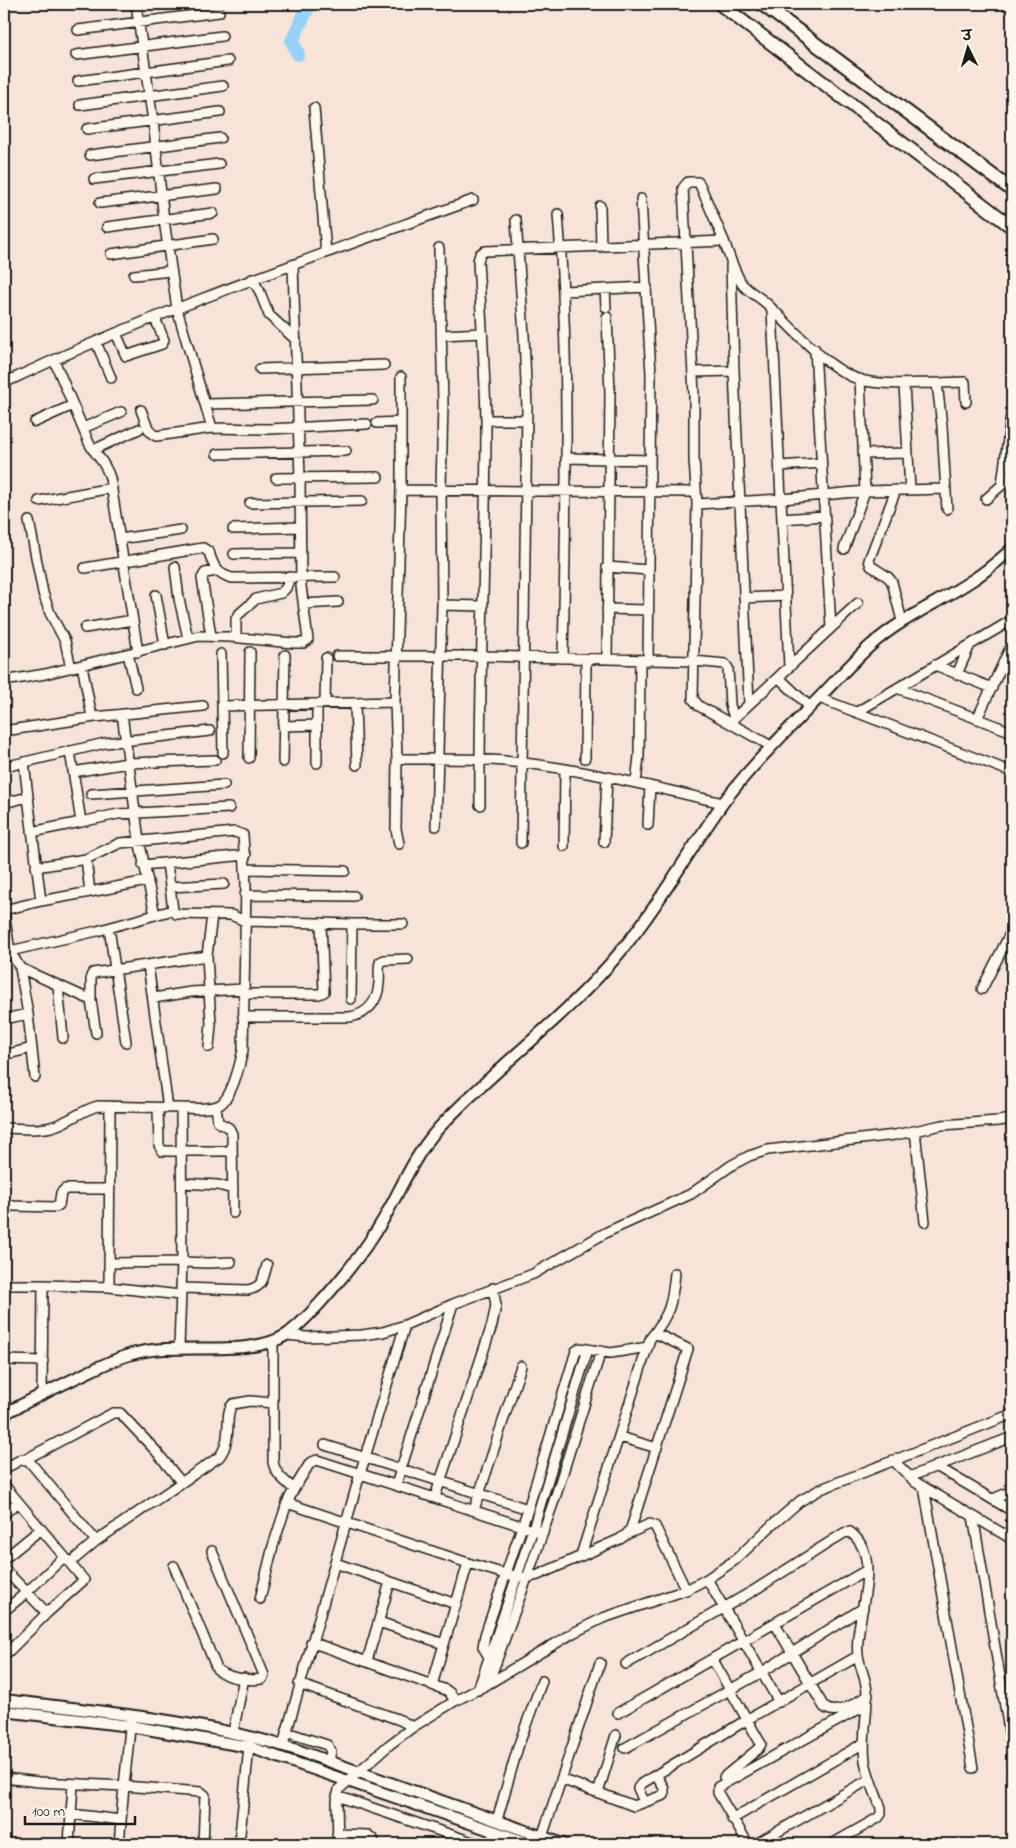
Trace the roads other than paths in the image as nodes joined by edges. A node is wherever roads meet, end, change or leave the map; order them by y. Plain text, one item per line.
1 (136, 4) edge
2 (720, 4) edge
3 (762, 4) edge
4 (219, 12) dead end
5 (139, 22) junction
6 (78, 30) dead end
7 (222, 36) dead end
8 (142, 46) junction
9 (76, 55) dead end
10 (228, 61) dead end
11 (146, 71) junction
12 (78, 80) dead end
13 (223, 86) dead end
14 (149, 96) junction
15 (80, 105) dead end
16 (314, 108) dead end
17 (220, 112) dead end
18 (152, 121) junction
19 (87, 129) dead end
20 (220, 138) dead end
21 (155, 146) junction
22 (90, 155) dead end
23 (218, 164) dead end
24 (157, 170) junction
25 (94, 179) dead end
26 (217, 189) dead end
27 (1012, 190) edge
28 (161, 195) junction
29 (641, 199) dead end
30 (473, 200) dead end
31 (100, 203) dead end
32 (600, 206) dead end
33 (213, 213) dead end
34 (558, 214) dead end
35 (164, 220) junction
36 (516, 220) dead end
37 (107, 227) dead end
38 (1011, 227) edge
39 (212, 239) dead end
40 (724, 241) junction
41 (685, 243) junction
42 (644, 244) junction
43 (167, 245) junction
44 (601, 247) junction
45 (439, 248) dead end
46 (561, 248) junction
47 (518, 250) junction
48 (326, 253) junction
49 (112, 254) dead end
50 (731, 261) junction
51 (293, 265) junction
52 (171, 271) junction
53 (134, 275) dead end
54 (252, 279) junction
55 (646, 287) junction
56 (605, 289) junction
57 (564, 292) junction
58 (606, 307) dead end
59 (177, 309) junction
60 (772, 310) junction
61 (607, 317) dead end
62 (155, 318) junction
63 (116, 333) junction
64 (482, 333) junction
65 (442, 336) junction
66 (296, 340) junction
67 (96, 342) junction
68 (815, 349) junction
69 (54, 360) junction
70 (384, 365) dead end
71 (297, 367) junction
72 (260, 369) dead end
73 (734, 371) junction
74 (693, 372) junction
75 (401, 377) dead end
76 (111, 378) dead end
77 (860, 379) junction
78 (937, 383) junction
79 (4, 384) edge
80 (904, 384) junction
81 (373, 400) dead end
82 (298, 401) junction
83 (966, 402) dead end
84 (206, 404) junction
85 (73, 405) junction
86 (1012, 408) edge
87 (142, 410) dead end
88 (121, 412) dead end
89 (486, 420) junction
90 (527, 420) junction
91 (35, 422) dead end
92 (401, 422) junction
93 (377, 423) dead end
94 (367, 424) dead end
95 (298, 427) junction
96 (83, 428) junction
97 (212, 428) junction
98 (138, 430) dead end
99 (93, 450) junction
100 (299, 451) junction
101 (346, 451) dead end
102 (908, 453) junction
103 (217, 454) dead end
104 (864, 454) junction
105 (567, 458) junction
106 (609, 459) junction
107 (650, 460) junction
108 (821, 463) junction
109 (780, 466) junction
110 (1012, 476) edge
111 (276, 478) dead end
112 (300, 478) junction
113 (378, 478) dead end
114 (1002, 484) junction
115 (112, 488) junction
116 (441, 489) junction
117 (945, 489) junction
118 (401, 490) junction
119 (484, 490) junction
120 (525, 490) junction
121 (896, 490) junction
122 (910, 490) junction
123 (567, 491) junction
124 (865, 491) junction
125 (608, 492) junction
126 (650, 492) junction
127 (696, 492) junction
128 (823, 495) junction
129 (782, 499) junction
130 (986, 499) dead end
131 (362, 501) dead end
132 (740, 501) junction
133 (39, 502) dead end
134 (300, 502) junction
135 (250, 503) dead end
136 (697, 504) junction
137 (947, 509) dead end
138 (824, 516) junction
139 (782, 518) junction
140 (29, 521) dead end
141 (232, 528) dead end
142 (300, 528) junction
143 (181, 530) dead end
144 (120, 539) junction
145 (844, 549) dead end
146 (1012, 549) edge
147 (301, 552) junction
148 (234, 554) dead end
149 (124, 562) junction
150 (176, 567) dead end
151 (607, 567) junction
152 (85, 568) dead end
153 (649, 570) junction
154 (217, 571) junction
155 (290, 577) junction
156 (301, 577) junction
157 (336, 577) dead end
158 (156, 595) dead end
159 (786, 596) junction
160 (744, 598) junction
161 (338, 602) dead end
162 (858, 603) dead end
163 (304, 604) junction
164 (442, 606) junction
165 (483, 606) junction
166 (607, 608) junction
167 (648, 610) junction
168 (133, 620) junction
169 (1012, 620) edge
170 (902, 621) junction
171 (85, 628) dead end
172 (831, 628) junction
173 (211, 636) junction
174 (236, 637) junction
175 (188, 638) junction
176 (1012, 644) edge
177 (165, 645) junction
178 (970, 645) junction
179 (138, 652) junction
180 (250, 652) dead end
181 (128, 654) junction
182 (221, 654) dead end
183 (284, 655) dead end
184 (337, 656) dead end
185 (397, 656) junction
186 (440, 656) junction
187 (481, 656) junction
188 (523, 657) junction
189 (326, 658) dead end
190 (563, 658) junction
191 (586, 659) junction
192 (606, 660) junction
193 (644, 660) junction
194 (694, 661) junction
195 (935, 665) junction
196 (82, 666) junction
197 (789, 667) junction
198 (71, 668) junction
199 (957, 674) junction
200 (778, 677) junction
201 (4, 681) edge
202 (136, 688) dead end
203 (896, 688) junction
204 (992, 688) junction
205 (819, 698) junction
206 (395, 702) junction
207 (355, 703) junction
208 (283, 704) junction
209 (321, 704) junction
210 (748, 704) junction
211 (249, 705) junction
212 (203, 706) dead end
213 (222, 706) junction
214 (810, 707) junction
215 (857, 712) junction
216 (122, 714) junction
217 (92, 717) junction
218 (977, 719) junction
219 (732, 720) junction
220 (317, 725) junction
221 (283, 726) junction
222 (1011, 730) edge
223 (210, 731) dead end
224 (4, 732) edge
225 (126, 739) junction
226 (771, 746) junction
227 (70, 751) junction
228 (223, 753) dead end
229 (249, 758) dead end
230 (585, 758) dead end
231 (397, 759) junction
232 (439, 759) junction
233 (215, 760) dead end
234 (480, 760) junction
235 (24, 762) junction
236 (283, 762) dead end
237 (128, 763) junction
238 (318, 763) dead end
239 (522, 763) junction
240 (357, 765) dead end
241 (4, 767) edge
242 (565, 769) junction
243 (73, 772) junction
244 (1012, 772) edge
245 (607, 777) junction
246 (636, 783) junction
247 (224, 785) dead end
248 (650, 786) junction
249 (132, 791) junction
250 (91, 794) dead end
251 (28, 797) junction
252 (4, 803) edge
253 (723, 803) junction
254 (480, 805) dead end
255 (229, 808) dead end
256 (135, 813) junction
257 (81, 822) junction
258 (648, 825) dead end
259 (436, 826) dead end
260 (32, 832) junction
261 (139, 840) junction
262 (521, 842) dead end
263 (604, 842) dead end
264 (399, 844) dead end
265 (564, 846) dead end
266 (246, 855) junction
267 (86, 859) junction
268 (167, 863) junction
269 (143, 865) junction
270 (36, 867) junction
271 (246, 869) junction
272 (345, 871) dead end
273 (147, 882) junction
274 (224, 884) dead end
275 (170, 887) junction
276 (90, 892) junction
277 (246, 895) junction
278 (354, 896) dead end
279 (40, 901) junction
280 (173, 910) junction
281 (4, 912) edge
282 (155, 915) junction
283 (212, 915) junction
284 (245, 921) junction
285 (321, 923) junction
286 (352, 924) junction
287 (403, 924) dead end
288 (1012, 930) edge
289 (110, 935) dead end
290 (7, 951) edge
291 (207, 956) junction
292 (408, 960) dead end
293 (148, 965) junction
294 (20, 968) junction
295 (116, 969) junction
296 (58, 986) junction
297 (982, 989) dead end
298 (209, 991) junction
299 (243, 991) junction
300 (154, 998) junction
301 (351, 999) dead end
302 (91, 1000) junction
303 (28, 1014) junction
304 (243, 1017) junction
305 (4, 1019) edge
306 (96, 1033) dead end
307 (63, 1038) dead end
308 (126, 1042) dead end
309 (209, 1047) dead end
310 (32, 1048) junction
311 (4, 1055) edge
312 (35, 1077) dead end
313 (110, 1106) junction
314 (216, 1107) junction
315 (158, 1108) junction
316 (168, 1108) junction
317 (181, 1108) junction
318 (1012, 1119) edge
319 (4, 1128) edge
320 (915, 1131) junction
321 (232, 1151) junction
322 (181, 1152) junction
323 (182, 1183) junction
324 (110, 1189) junction
325 (233, 1190) junction
326 (4, 1203) edge
327 (233, 1213) dead end
328 (925, 1222) dead end
329 (182, 1262) junction
330 (231, 1262) dead end
331 (110, 1263) junction
332 (267, 1265) dead end
333 (675, 1273) dead end
334 (4, 1285) edge
335 (43, 1285) junction
336 (109, 1287) junction
337 (493, 1288) junction
338 (181, 1292) junction
339 (454, 1304) junction
340 (405, 1325) junction
341 (655, 1333) junction
342 (287, 1334) junction
343 (273, 1342) junction
344 (648, 1347) junction
345 (179, 1348) junction
346 (588, 1349) junction
347 (601, 1351) junction
348 (4, 1360) edge
349 (43, 1361) junction
350 (521, 1366) dead end
351 (42, 1394) junction
352 (273, 1403) junction
353 (4, 1414) edge
354 (1012, 1414) edge
355 (620, 1437) junction
356 (1012, 1437) edge
357 (325, 1445) dead end
358 (657, 1448) junction
359 (26, 1458) junction
360 (364, 1458) junction
361 (893, 1460) junction
362 (936, 1466) junction
363 (4, 1469) edge
364 (401, 1469) junction
365 (360, 1474) junction
366 (909, 1477) junction
367 (181, 1482) junction
368 (440, 1482) junction
369 (4, 1484) edge
370 (396, 1485) junction
371 (924, 1487) junction
372 (294, 1489) junction
373 (1012, 1491) edge
374 (479, 1494) junction
375 (435, 1497) junction
376 (992, 1499) junction
377 (18, 1502) junction
378 (287, 1503) junction
379 (528, 1509) junction
380 (474, 1510) junction
381 (1012, 1511) edge
382 (4, 1514) edge
383 (973, 1516) junction
384 (346, 1522) junction
385 (522, 1526) junction
386 (41, 1529) junction
387 (533, 1530) junction
388 (543, 1533) junction
389 (627, 1534) junction
390 (1012, 1539) edge
391 (96, 1541) junction
392 (212, 1552) dead end
393 (582, 1555) junction
394 (4, 1559) edge
395 (67, 1560) junction
396 (335, 1563) junction
397 (468, 1563) junction
398 (174, 1566) dead end
399 (4, 1569) edge
400 (867, 1570) junction
401 (505, 1574) junction
402 (516, 1577) junction
403 (527, 1578) junction
404 (707, 1579) junction
405 (390, 1582) junction
406 (686, 1590) junction
407 (27, 1592) junction
408 (260, 1599) dead end
409 (456, 1604) junction
410 (724, 1607) junction
411 (863, 1608) junction
412 (4, 1611) edge
413 (47, 1613) junction
414 (378, 1622) junction
415 (775, 1624) junction
416 (311, 1642) junction
417 (744, 1642) junction
418 (444, 1644) junction
419 (793, 1653) junction
420 (4, 1656) edge
421 (858, 1656) junction
422 (489, 1657) junction
423 (713, 1660) junction
424 (367, 1661) junction
425 (600, 1663) dead end
426 (626, 1664) dead end
427 (762, 1672) junction
428 (244, 1678) junction
429 (542, 1681) dead end
430 (811, 1683) junction
431 (299, 1684) junction
432 (432, 1684) junction
433 (488, 1684) junction
434 (731, 1689) junction
435 (478, 1690) junction
436 (868, 1695) junction
437 (4, 1700) edge
438 (455, 1701) junction
439 (779, 1702) junction
440 (866, 1705) junction
441 (4, 1711) edge
442 (618, 1714) dead end
443 (748, 1719) junction
444 (130, 1721) junction
445 (414, 1727) junction
446 (233, 1732) junction
447 (286, 1732) junction
448 (616, 1735) dead end
449 (864, 1743) junction
450 (283, 1745) junction
451 (625, 1748) dead end
452 (1012, 1748) edge
453 (248, 1755) junction
454 (329, 1762) junction
455 (973, 1768) dead end
456 (358, 1772) junction
457 (656, 1775) junction
458 (724, 1777) dead end
459 (4, 1778) edge
460 (561, 1779) junction
461 (870, 1779) junction
462 (347, 1781) junction
463 (73, 1784) junction
464 (124, 1786) junction
465 (338, 1793) junction
466 (598, 1793) junction
467 (644, 1802) junction
468 (71, 1814) junction
469 (732, 1818) junction
470 (121, 1820) junction
471 (497, 1820) junction
472 (337, 1834) junction
473 (542, 1837) junction
474 (492, 1839) edge
475 (69, 1844) edge
476 (119, 1844) edge
477 (203, 1844) edge
478 (239, 1844) edge
479 (338, 1844) edge
480 (374, 1844) edge
481 (478, 1844) edge
482 (531, 1844) edge
483 (563, 1844) edge
484 (748, 1844) edge
485 (756, 1844) edge
486 (832, 1844) edge

1 - 5 street
2 - 38 highway
3 - 27 highway
4 - 5 street
5 - 6 street
5 - 8 street
7 - 8 street
8 - 9 street
8 - 11 street
10 - 11 street
11 - 12 street
11 - 14 street
13 - 14 street
14 - 15 street
14 - 18 street
16 - 48 street
17 - 18 street
18 - 19 street
18 - 21 street
20 - 21 street
21 - 22 street
21 - 24 street
23 - 24 street
24 - 25 street
24 - 28 street
26 - 28 street
28 - 31 street
28 - 35 street
29 - 42 street
30 - 48 street
32 - 44 street
33 - 35 street
34 - 46 street
35 - 37 street
35 - 43 street
36 - 47 street
39 - 43 street
40 - 41 street
40 - 41 street
40 - 50 street
41 - 42 street
41 - 74 street
42 - 44 street
42 - 55 street
43 - 49 street
43 - 52 street
44 - 46 street
45 - 65 street
46 - 47 street
46 - 57 street
47 - 64 street
47 - 90 street
48 - 51 street
50 - 60 street
50 - 73 street
51 - 54 street
51 - 66 street
52 - 53 street
52 - 59 street
54 - 59 street
54 - 66 street
55 - 56 street
55 - 107 street
56 - 57 street
56 - 58 street
57 - 105 street
59 - 62 street
59 - 84 street
60 - 68 street
60 - 109 street
61 - 106 street
62 - 63 street
62 - 63 street
63 - 67 street
64 - 65 street
64 - 89 street
65 - 116 street
66 - 71 street
67 - 69 street
67 - 76 street
68 - 77 street
68 - 108 street
69 - 79 street
69 - 85 street
70 - 71 street
71 - 72 street
71 - 82 street
73 - 74 street
73 - 132 street
74 - 127 street
75 - 92 street
77 - 80 street
77 - 104 street
78 - 80 street
78 - 83 street
78 - 117 street
80 - 102 street
81 - 82 street
82 - 84 street
82 - 95 street
84 - 97 street
85 - 91 street
85 - 96 street
86 - 114 street
87 - 97 street
88 - 96 street
89 - 90 street
89 - 119 street
90 - 120 street
92 - 93 street
92 - 118 street
94 - 95 street
95 - 97 street
95 - 100 street
96 - 99 street
98 - 99 street
99 - 115 street
100 - 101 street
100 - 103 street
100 - 112 street
102 - 104 street
102 - 122 street
104 - 124 street
105 - 106 street
105 - 123 street
106 - 107 street
106 - 125 street
107 - 126 street
108 - 109 street
108 - 128 street
109 - 129 street
110 - 114 street
111 - 112 street
112 - 113 street
112 - 134 street
114 - 130 street
115 - 133 street
115 - 144 street
116 - 118 street
116 - 119 street
116 - 164 street
117 - 122 street
117 - 137 street
118 - 185 street
119 - 120 street
119 - 165 street
120 - 123 street
120 - 188 street
121 - 122 street
121 - 124 street
121 - 170 street
123 - 125 street
123 - 190 street
124 - 128 street
124 - 145 street
125 - 126 street
125 - 151 street
126 - 127 street
126 - 153 street
127 - 136 street
128 - 129 street
128 - 138 street
129 - 132 street
129 - 139 street
131 - 134 street
132 - 136 street
132 - 160 street
134 - 135 street
134 - 142 street
136 - 194 street
138 - 139 street
138 - 172 street
139 - 159 street
140 - 198 street
141 - 142 street
142 - 147 street
143 - 144 street
144 - 149 street
146 - 170 main road
147 - 148 street
147 - 156 street
149 - 152 street
149 - 154 street
149 - 168 street
150 - 175 street
151 - 153 street
151 - 166 street
153 - 167 street
154 - 155 street
154 - 173 street
155 - 156 street
155 - 174 street
156 - 157 street
156 - 163 street
158 - 177 street
159 - 160 street
159 - 197 street
160 - 210 street
161 - 163 street
162 - 172 street
163 - 174 street
164 - 165 street
164 - 186 street
165 - 187 street
166 - 167 street
166 - 192 street
167 - 193 street
168 - 171 street
168 - 179 street
169 - 178 street
170 - 205 main road
172 - 197 street
173 - 174 street
173 - 175 street
175 - 177 street
176 - 204 street
177 - 179 street
178 - 195 street
178 - 199 street
179 - 181 street
180 - 211 street
181 - 196 street
181 - 202 street
182 - 213 street
183 - 208 street
184 - 185 street
185 - 186 street
185 - 206 street
186 - 187 street
186 - 232 street
187 - 188 street
187 - 234 street
188 - 190 street
188 - 239 street
189 - 209 street
190 - 191 street
191 - 192 street
191 - 230 street
192 - 193 street
193 - 194 street
193 - 246 street
194 - 219 street
194 - 219 street
195 - 199 street
195 - 203 street
196 - 198 street
196 - 217 street
197 - 200 street
198 - 201 street
199 - 204 street
200 - 210 street
200 - 214 street
203 - 215 street
203 - 218 street
204 - 218 street
205 - 214 main road
205 - 215 street
206 - 207 street
206 - 231 street
207 - 209 street
207 - 240 street
208 - 209 street
208 - 211 street
208 - 221 street
209 - 220 street
210 - 219 street
211 - 213 street
211 - 229 street
212 - 216 street
213 - 228 street
214 - 226 main road
215 - 244 street
216 - 217 street
216 - 225 street
217 - 224 street
218 - 222 street
219 - 226 street
220 - 221 street
220 - 238 street
221 - 236 street
223 - 225 street
225 - 227 street
225 - 237 street
226 - 253 main road
227 - 235 street
227 - 243 street
231 - 232 street
231 - 264 street
232 - 234 street
232 - 259 street
233 - 237 street
234 - 239 street
234 - 254 street
235 - 241 street
235 - 251 street
237 - 243 street
237 - 249 street
239 - 242 street
239 - 262 street
242 - 245 street
242 - 265 street
243 - 257 street
245 - 246 street
245 - 263 street
246 - 248 street
247 - 249 street
248 - 253 street
248 - 258 street
249 - 250 street
249 - 256 street
251 - 252 street
251 - 260 street
253 - 342 main road
255 - 256 street
256 - 257 street
256 - 261 street
257 - 260 street
260 - 270 street
261 - 266 street
261 - 267 street
261 - 269 street
266 - 268 street
266 - 271 street
267 - 270 street
267 - 276 street
268 - 269 street
268 - 275 street
269 - 273 street
270 - 279 street
271 - 272 street
271 - 277 street
273 - 276 street
273 - 282 street
274 - 275 street
275 - 280 street
276 - 279 street
277 - 278 street
277 - 284 street
279 - 281 street
280 - 282 street
280 - 283 street
281 - 290 street
282 - 290 street
283 - 284 street
283 - 291 street
284 - 285 street
284 - 299 street
285 - 286 street
285 - 299 street
286 - 287 street
286 - 301 street
288 - 297 street
289 - 295 street
290 - 294 street
291 - 293 street
291 - 298 street
292 - 304 street
293 - 295 street
293 - 300 street
294 - 296 street
294 - 303 street
295 - 302 street
295 - 308 street
296 - 302 street
296 - 307 street
298 - 299 street
298 - 300 street
298 - 309 street
299 - 304 street
300 - 316 street
302 - 306 street
303 - 305 street
303 - 310 street
304 - 314 street
310 - 311 street
310 - 312 street
313 - 315 street
313 - 319 street
313 - 324 street
314 - 317 street
314 - 321 street
315 - 316 street
315 - 322 street
316 - 317 street
317 - 322 street
318 - 320 street
320 - 328 street
320 - 337 street
321 - 322 street
321 - 325 street
322 - 323 street
323 - 325 street
323 - 329 street
324 - 326 street
324 - 331 street
325 - 327 street
329 - 330 street
329 - 331 street
329 - 338 street
331 - 336 street
332 - 338 street
333 - 341 street
334 - 335 street
335 - 336 street
335 - 349 street
336 - 338 street
337 - 339 street
337 - 368 street
338 - 345 street
339 - 340 street
339 - 364 street
340 - 342 street
340 - 360 street
341 - 344 street
341 - 358 street
342 - 343 main road
343 - 345 main road
343 - 352 street
344 - 347 street
344 - 355 street
345 - 351 main road
346 - 347 street
346 - 379 street
346 - 387 street
347 - 388 street
348 - 349 street
349 - 351 street
350 - 374 street
351 - 353 main road
352 - 367 street
352 - 372 street
354 - 361 street
355 - 358 street
355 - 393 street
356 - 362 street
357 - 360 street
358 - 389 street
359 - 363 street
359 - 367 street
359 - 391 street
360 - 364 street
360 - 365 street
361 - 366 street
361 - 404 street
362 - 366 street
362 - 376 street
364 - 368 street
364 - 370 street
365 - 370 street
365 - 372 street
365 - 384 street
366 - 371 street
367 - 391 street
368 - 374 street
368 - 375 street
369 - 377 street
370 - 375 street
371 - 383 street
371 - 455 street
372 - 378 street
373 - 376 street
374 - 379 street
374 - 380 street
375 - 380 street
376 - 381 street
377 - 382 street
377 - 386 street
378 - 384 street
378 - 408 street
379 - 385 street
380 - 385 street
383 - 390 street
383 - 452 street
384 - 396 street
384 - 397 street
385 - 387 street
385 - 401 street
386 - 394 street
386 - 395 street
387 - 388 street
387 - 402 street
388 - 403 street
389 - 393 street
389 - 406 street
391 - 395 street
392 - 428 street
393 - 403 street
395 - 407 street
395 - 413 street
396 - 405 street
396 - 416 street
397 - 401 street
397 - 409 street
398 - 428 street
399 - 407 street
400 - 410 street
400 - 411 street
400 - 415 street
401 - 402 street
401 - 422 street
402 - 403 street
402 - 422 street
403 - 433 street
404 - 406 street
404 - 410 street
405 - 409 street
405 - 414 street
406 - 433 street
407 - 412 street
407 - 413 street
409 - 418 street
410 - 417 street
410 - 426 street
411 - 419 street
411 - 421 street
413 - 420 street
414 - 418 street
414 - 424 street
415 - 417 street
415 - 419 street
416 - 424 street
416 - 431 street
417 - 423 street
417 - 427 street
418 - 432 street
419 - 427 street
419 - 430 street
421 - 430 street
421 - 436 street
422 - 435 street
423 - 434 street
423 - 442 street
424 - 432 street
425 - 460 street
427 - 434 street
427 - 439 street
428 - 446 street
429 - 471 street
430 - 436 street
430 - 439 street
431 - 445 street
431 - 447 street
432 - 438 street
433 - 435 street
434 - 443 street
434 - 451 street
435 - 438 street
436 - 440 street
437 - 444 main road
438 - 445 street
439 - 443 street
440 - 449 street
440 - 469 street
441 - 444 main road
443 - 457 street
443 - 458 street
444 - 446 main road
444 - 453 main road
444 - 464 street
445 - 456 street
446 - 450 main road
447 - 450 street
447 - 454 street
448 - 466 street
449 - 461 street
449 - 469 street
450 - 454 main road
453 - 462 main road
453 - 478 street
454 - 456 main road
456 - 462 street
456 - 471 main road
457 - 467 street
457 - 467 street
459 - 463 street
460 - 466 street
460 - 473 street
461 - 485 street
461 - 486 street
462 - 465 street
462 - 474 main road
463 - 464 street
463 - 468 street
464 - 470 street
464 - 477 street
465 - 472 street
465 - 481 street
466 - 467 street
468 - 470 street
468 - 475 street
469 - 484 street
470 - 476 street
471 - 473 main road
472 - 479 street
472 - 480 street
473 - 483 main road
474 - 482 main road

